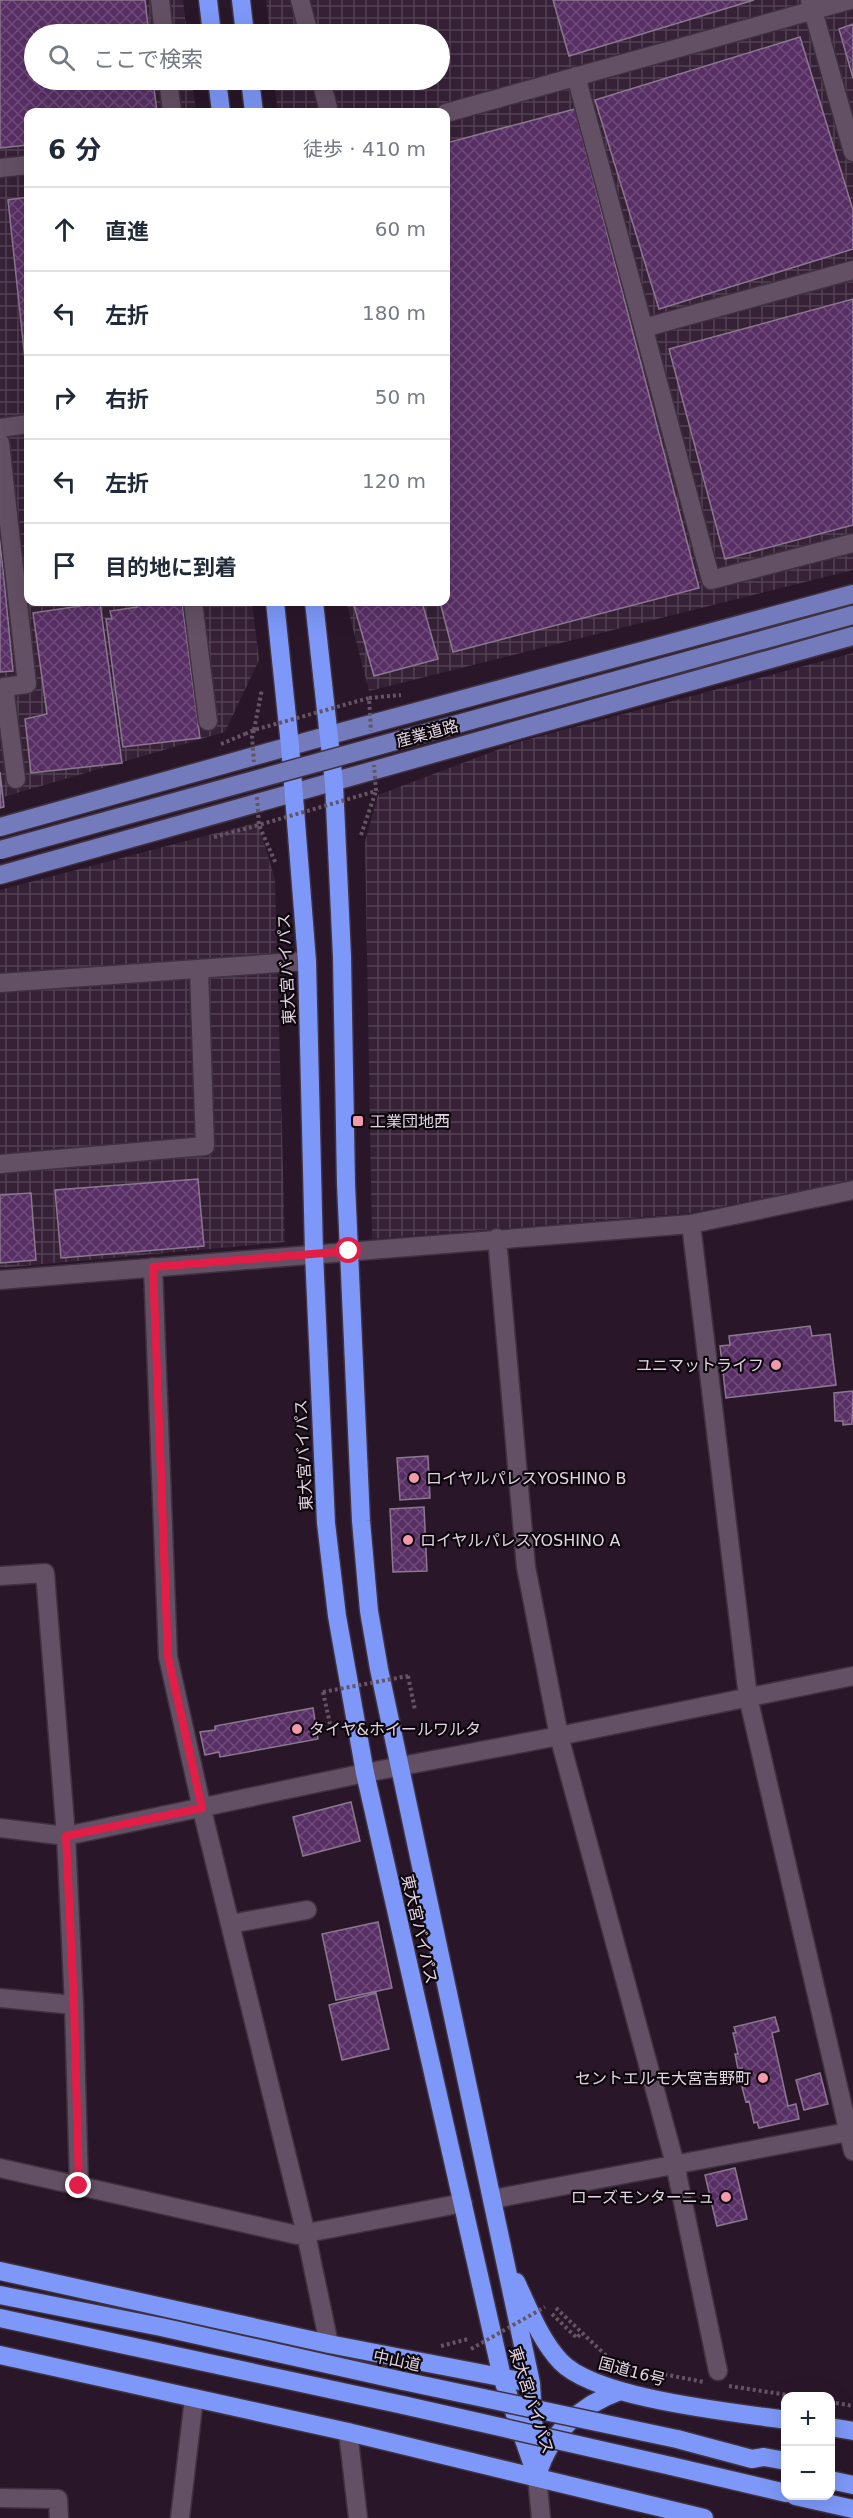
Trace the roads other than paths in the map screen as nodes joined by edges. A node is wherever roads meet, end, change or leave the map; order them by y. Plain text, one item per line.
1 (160, 0) edge
2 (208, 0) edge
3 (241, 0) edge
4 (300, 0) edge
5 (850, 0) edge
6 (812, 5) edge
7 (163, 24) edge
8 (211, 24) edge
9 (244, 24) edge
10 (306, 24) edge
11 (576, 76) junction
12 (169, 90) edge
13 (218, 90) edge
14 (251, 90) edge
15 (324, 90) edge
16 (172, 108) edge
17 (220, 108) edge
18 (254, 108) edge
19 (328, 108) edge
20 (450, 112) edge
21 (853, 152) edge
22 (24, 165) edge
23 (0, 168) edge
24 (853, 270) edge
25 (644, 328) junction
26 (24, 425) edge
27 (0, 428) edge
28 (0, 443) edge
29 (853, 543) edge
30 (853, 594) edge
31 (194, 606) edge
32 (275, 606) edge
33 (314, 606) edge
34 (853, 615) edge
35 (853, 636) edge
36 (208, 721) dead end
37 (330, 735) junction
38 (290, 746) junction
39 (16, 779) dead end
40 (334, 783) junction
41 (294, 794) junction
42 (0, 827) edge
43 (0, 850) edge
44 (0, 874) edge
45 (307, 961) junction
46 (199, 969) junction
47 (0, 983) edge
48 (0, 1164) edge
49 (853, 1190) edge
50 (691, 1224) junction
51 (497, 1238) junction
52 (349, 1251) junction
53 (314, 1253) junction
54 (153, 1267) junction
55 (0, 1280) edge
56 (0, 1575) edge
57 (853, 1676) edge
58 (748, 1697) junction
59 (559, 1736) junction
60 (399, 1766) junction
61 (365, 1773) junction
62 (202, 1808) junction
63 (0, 1828) edge
64 (66, 1836) junction
65 (307, 1910) dead end
66 (230, 1924) junction
67 (0, 1998) edge
68 (74, 2006) junction
69 (851, 2131) edge
70 (853, 2151) edge
71 (675, 2164) junction
72 (0, 2168) edge
73 (79, 2186) junction
74 (494, 2199) junction
75 (463, 2203) junction
76 (306, 2234) junction
77 (503, 2253) junction
78 (0, 2271) edge
79 (0, 2295) edge
80 (0, 2318) edge
81 (329, 2344) junction
82 (0, 2355) edge
83 (502, 2377) junction
84 (714, 2379) road end
85 (531, 2383) junction
86 (620, 2391) junction
87 (194, 2398) junction
88 (781, 2419) edge
89 (835, 2428) edge
90 (853, 2431) edge
91 (348, 2432) junction
92 (752, 2459) junction
93 (781, 2460) edge
94 (781, 2470) edge
95 (835, 2470) edge
96 (853, 2473) edge
97 (537, 2477) junction
98 (835, 2481) edge
99 (853, 2485) edge
100 (781, 2492) edge
101 (0, 2498) edge
102 (813, 2500) edge
103 (853, 2509) edge
104 (59, 2518) edge
105 (180, 2518) edge
106 (358, 2518) edge
107 (541, 2518) edge
108 (704, 2518) edge

1 - 7 street
2 - 8 highway
3 - 9 highway
4 - 10 street
5 - 6 street
6 - 11 street
6 - 21 street
11 - 20 street
11 - 25 street
12 - 16 street
13 - 17 highway
14 - 18 highway
15 - 19 street
22 - 23 street
24 - 25 street
25 - 29 street
26 - 27 street
28 - 39 street
30 - 37 main road
31 - 36 street
32 - 38 highway, 東大宮バイパス
33 - 37 highway, 東大宮バイパス
34 - 43 main road, 産業道路, bridge
35 - 40 main road
37 - 38 main road
37 - 40 highway, 東大宮バイパス
38 - 41 highway, 東大宮バイパス
38 - 42 main road
40 - 41 main road
40 - 52 highway, 東大宮バイパス
41 - 44 main road
41 - 45 highway, 東大宮バイパス
45 - 46 street
45 - 53 highway, 東大宮バイパス
46 - 47 street
46 - 48 street
49 - 50 street
50 - 51 street
50 - 58 street
51 - 52 street
51 - 59 street
52 - 53 street
52 - 60 highway, 東大宮バイパス
53 - 54 street
53 - 61 highway, 東大宮バイパス
54 - 55 street
54 - 62 street
56 - 64 street
57 - 58 street
58 - 59 street
58 - 69 street
59 - 60 street
59 - 71 street
60 - 61 street
60 - 74 highway, 東大宮バイパス
61 - 62 street
61 - 75 highway, 東大宮バイパス
62 - 64 street
62 - 66 street
63 - 64 street
64 - 68 street
65 - 66 street
66 - 76 street
67 - 68 street
68 - 73 street
69 - 70 street
69 - 71 street
71 - 74 street
71 - 84 street
72 - 73 street
73 - 76 street
74 - 77 highway, 東大宮バイパス
75 - 76 street
75 - 83 highway, 東大宮バイパス
76 - 81 street
77 - 85 highway, 東大宮バイパス
77 - 86 highway, 国道16号
78 - 81 highway
79 - 92 highway, 中山道, bridge
80 - 100 highway, bridge
81 - 83 highway
82 - 87 highway
83 - 85 highway
83 - 97 highway, 東大宮バイパス
85 - 97 highway, 東大宮バイパス
86 - 88 highway, 国道16号
86 - 97 highway
87 - 91 highway
87 - 105 street
89 - 90 highway
91 - 97 highway
91 - 106 street
92 - 93 highway, 中山道
92 - 94 highway
95 - 96 highway
97 - 107 street
97 - 108 highway
98 - 99 highway
101 - 104 street
102 - 103 highway

